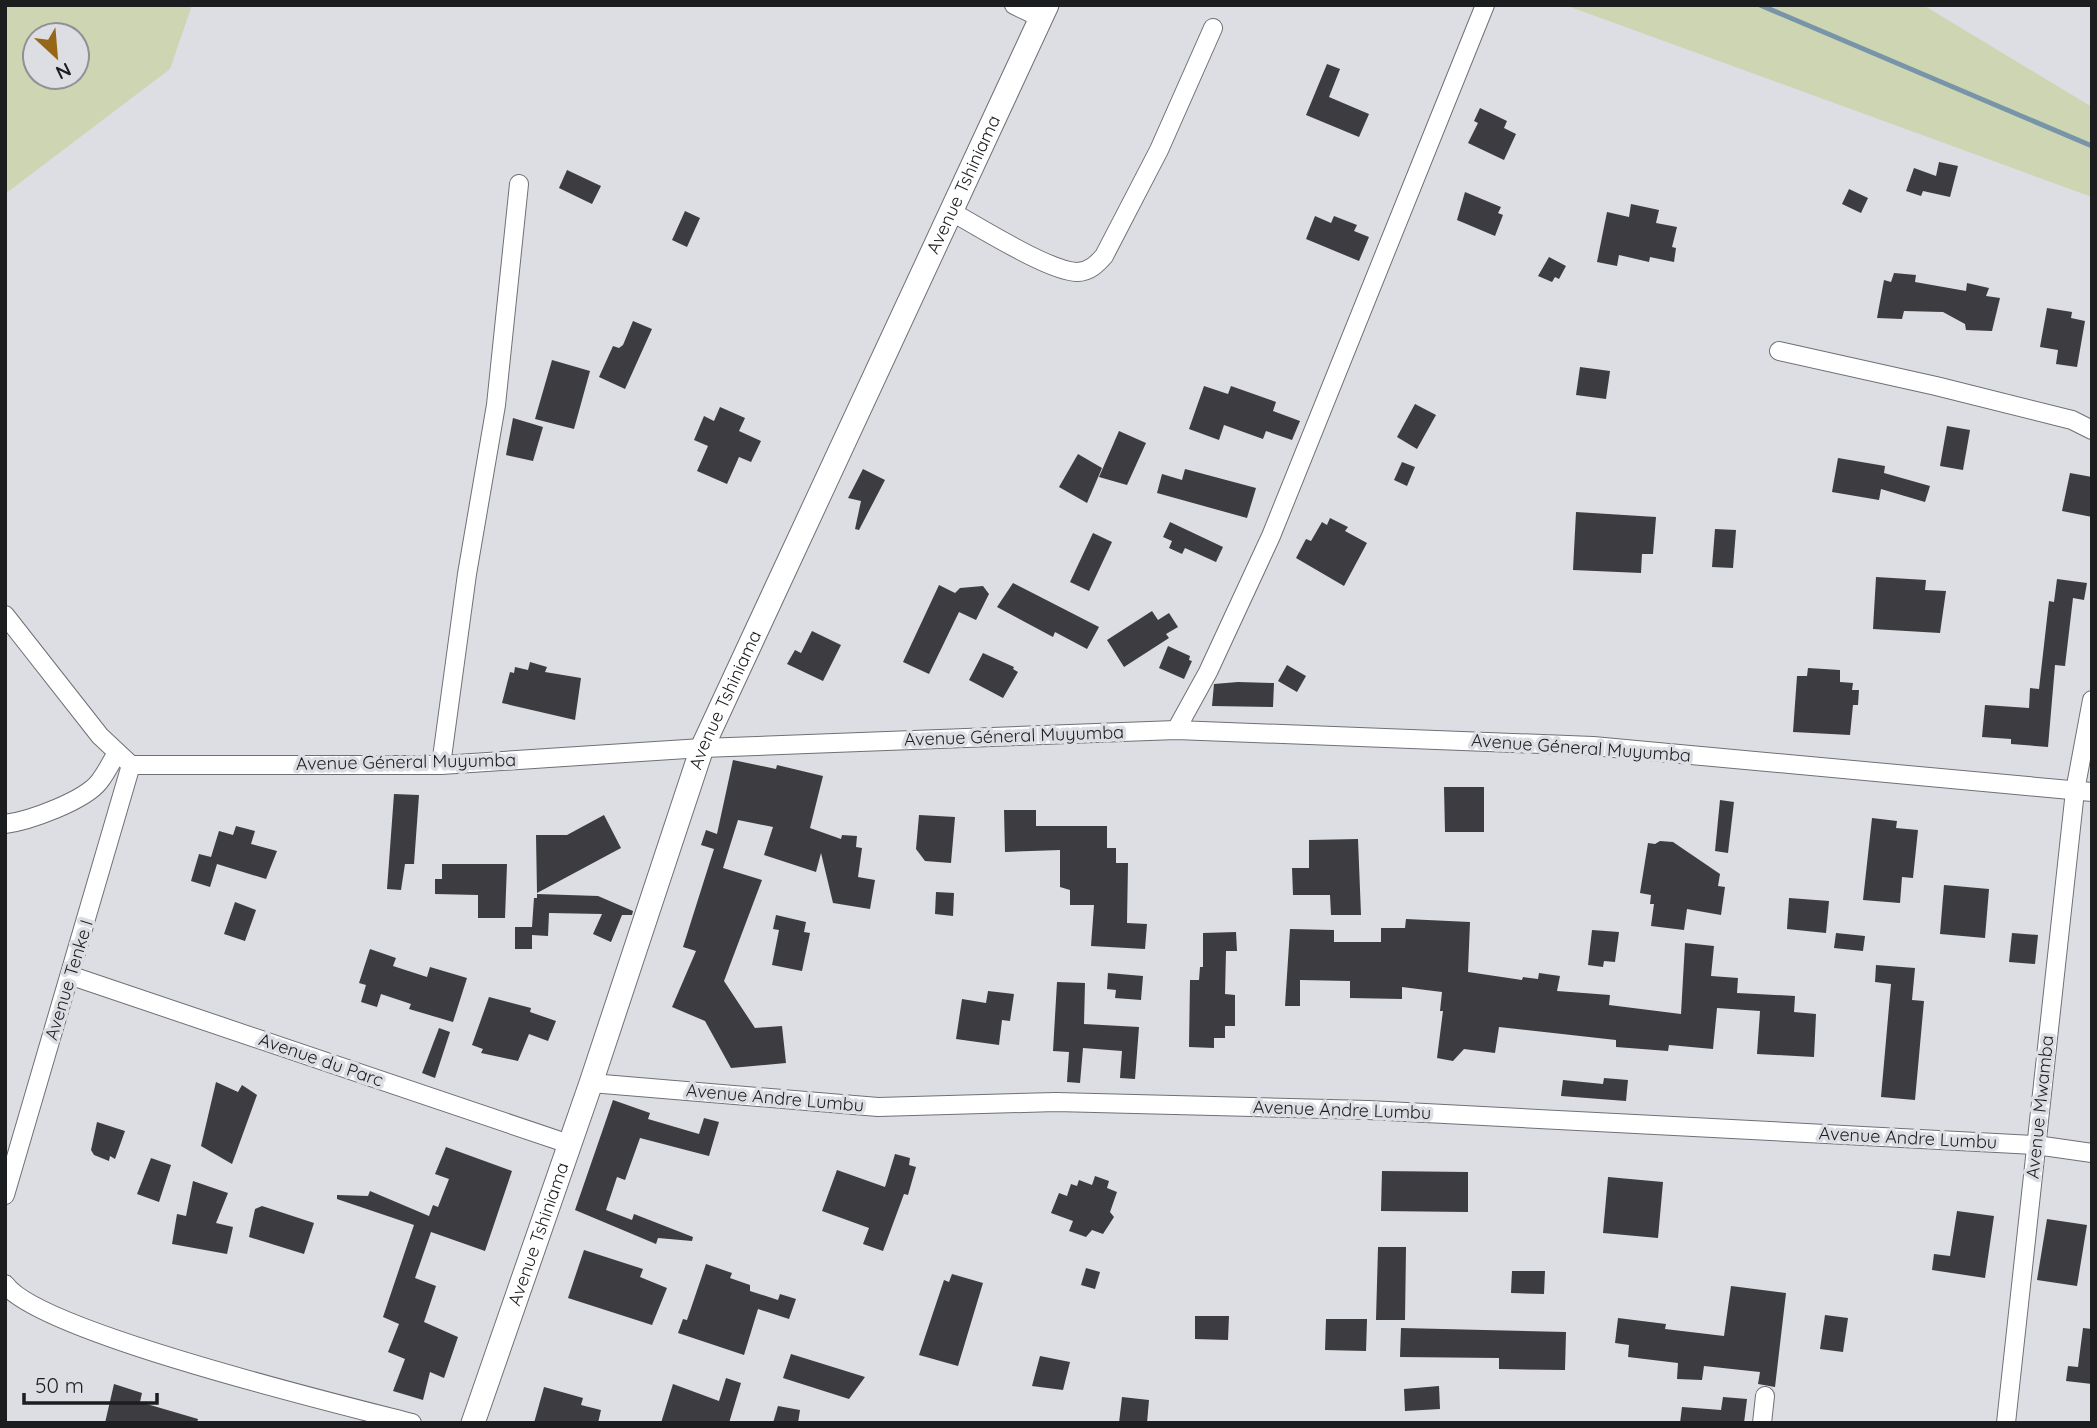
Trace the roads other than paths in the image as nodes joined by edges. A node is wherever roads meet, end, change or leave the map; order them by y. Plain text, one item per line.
1 (1014, 5) edge
2 (1485, 5) edge
3 (1044, 12) edge
4 (1213, 28) dead end
5 (519, 184) dead end
6 (950, 211) junction
7 (1779, 351) dead end
8 (2092, 430) edge
9 (5, 615) edge
10 (2092, 700) edge
11 (1176, 730) junction
12 (702, 748) junction
13 (116, 754) junction
14 (131, 765) junction
15 (441, 765) junction
16 (2084, 792) edge
17 (5, 824) edge
18 (72, 976) junction
19 (591, 1083) junction
20 (569, 1144) junction
21 (2036, 1145) junction
22 (2092, 1153) edge
23 (8, 1172) edge
24 (5, 1195) edge
25 (5, 1284) edge
26 (1765, 1396) dead end
27 (412, 1423) edge
28 (473, 1423) edge
29 (1762, 1423) edge
30 (2006, 1423) edge

1 - 3 street
2 - 11 street
3 - 6 street, Avenue Tshiniama
4 - 6 street
5 - 15 street
6 - 12 street, Avenue Tshiniama
7 - 8 street
9 - 13 street
10 - 16 street, Avenue Mwamba
11 - 12 street, Avenue Géneral Muyumba
11 - 16 street, Avenue Géneral Muyumba
12 - 15 street, Avenue Géneral Muyumba
12 - 19 street, Avenue Tshiniama
13 - 14 street
13 - 17 street
14 - 15 street, Avenue Géneral Muyumba
14 - 18 street, Avenue Tenke I
16 - 21 street, Avenue Mwamba
18 - 20 street, Avenue du Parc
18 - 23 street, Avenue Tenke I
19 - 20 street, Avenue Tshiniama
19 - 21 street, Avenue Andre Lumbu
20 - 28 street, Avenue Tshiniama
21 - 22 street, Avenue Andre Lumbu
21 - 30 street, Avenue Mwamba
23 - 24 street, Avenue Tenke I
25 - 27 street
26 - 29 street

